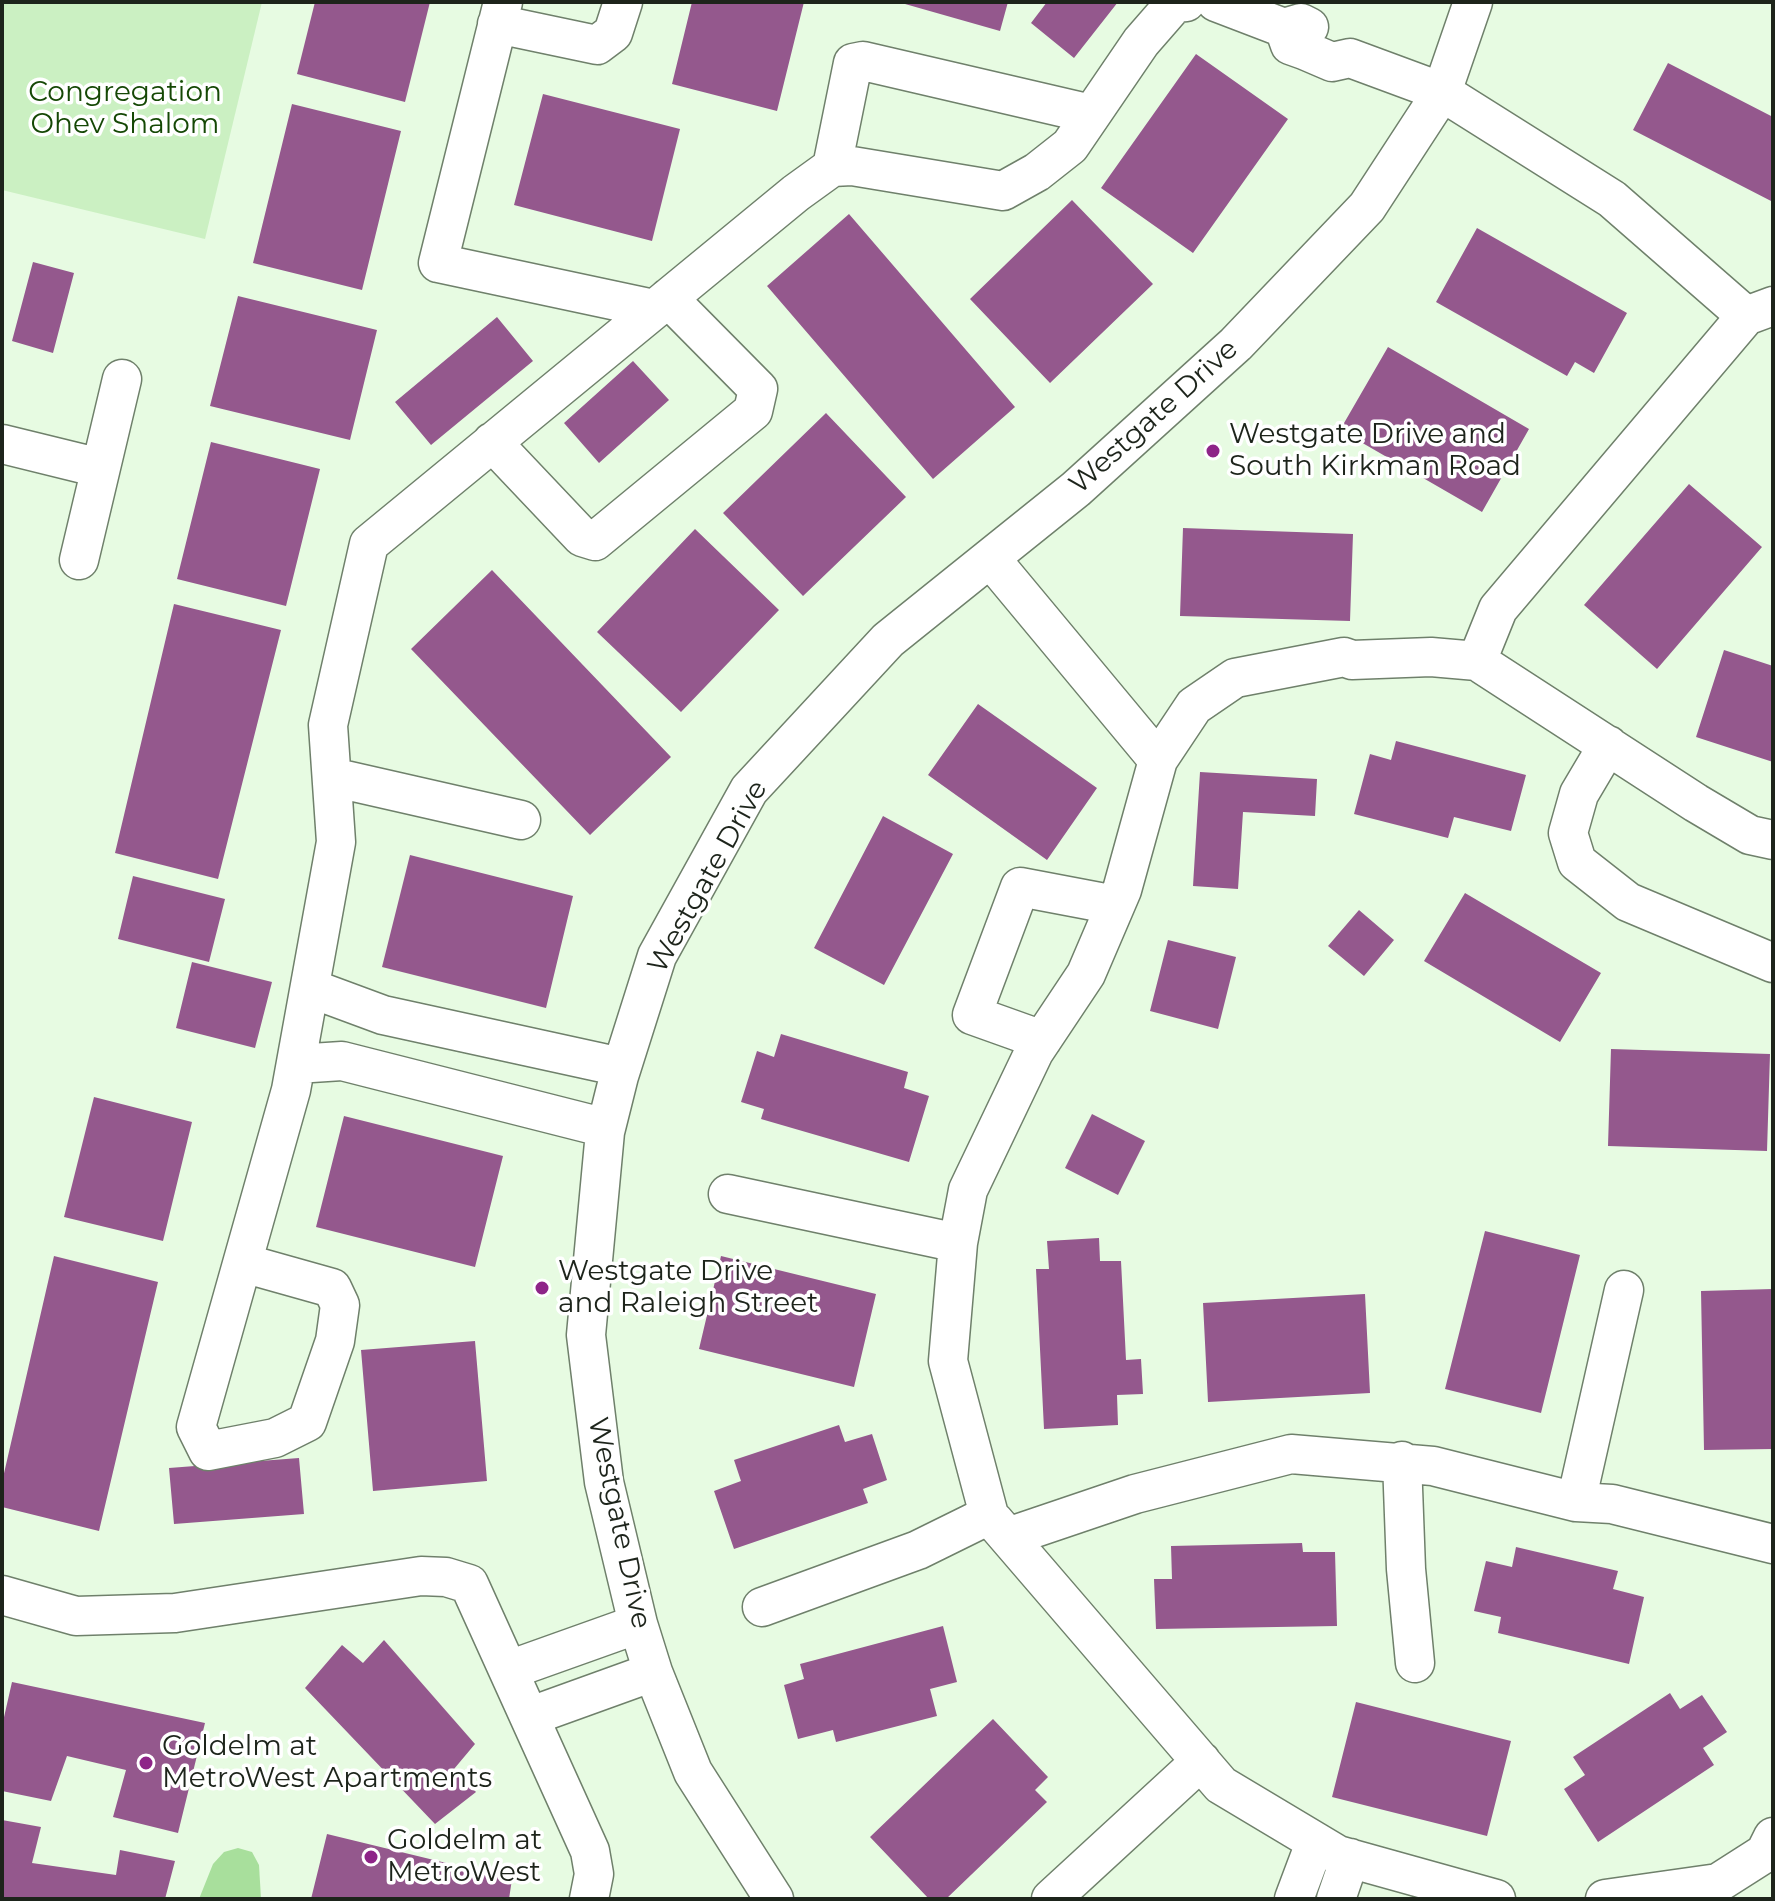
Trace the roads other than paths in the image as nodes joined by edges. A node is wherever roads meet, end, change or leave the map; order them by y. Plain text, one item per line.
1 (623, 2) edge
2 (1186, 2) edge
3 (1216, 2) edge
4 (1473, 2) edge
5 (500, 13) edge
6 (1442, 92) junction
7 (1091, 114) junction
8 (832, 167) junction
9 (661, 303) junction
10 (1760, 311) edge
11 (122, 379) dead end
12 (492, 442) junction
13 (2, 444) edge
14 (100, 468) junction
15 (990, 558) junction
16 (79, 560) dead end
17 (1477, 661) junction
18 (1608, 745) junction
19 (1158, 760) junction
20 (332, 777) junction
21 (521, 820) dead end
22 (1773, 840) edge
23 (1115, 905) junction
24 (1773, 963) edge
25 (310, 988) junction
26 (1042, 1040) junction
27 (296, 1064) junction
28 (621, 1067) junction
29 (606, 1128) junction
30 (728, 1194) dead end
31 (958, 1243) junction
32 (243, 1263) junction
33 (1624, 1290) dead end
34 (1402, 1461) junction
35 (1576, 1502) junction
36 (998, 1526) junction
37 (1773, 1544) edge
38 (2, 1595) edge
39 (762, 1607) dead end
40 (638, 1624) junction
41 (1415, 1663) dead end
42 (509, 1670) junction
43 (653, 1672) junction
44 (531, 1716) junction
45 (1201, 1761) junction
46 (1773, 1837) edge
47 (1315, 1843) junction
48 (1350, 1858) junction
49 (1720, 1891) edge
50 (589, 1899) edge
51 (774, 1899) edge
52 (1051, 1899) edge
53 (1294, 1899) edge
54 (1336, 1899) edge
55 (1496, 1899) edge
56 (1605, 1899) edge

1 - 5 street
2 - 7 street
3 - 6 street
4 - 6 street, Westgate Drive
5 - 9 street
6 - 10 street
6 - 15 street, Westgate Drive
7 - 8 street
7 - 8 street
8 - 9 street
9 - 12 street
9 - 12 street
10 - 17 street
11 - 14 street
12 - 20 street
13 - 14 street
14 - 16 street
15 - 19 street
15 - 28 street, Westgate Drive
17 - 18 street
17 - 19 street
18 - 22 street
18 - 24 street
19 - 23 street
20 - 21 street
20 - 25 street
23 - 26 street
23 - 26 street
25 - 27 street
25 - 28 street
26 - 31 street
27 - 29 street
27 - 32 street
28 - 29 street, Westgate Drive
29 - 40 street, Westgate Drive
30 - 31 street
31 - 36 street
32 - 32 street
33 - 35 street
34 - 35 street
34 - 36 street
34 - 41 street
35 - 37 street
36 - 39 street
36 - 45 street
38 - 42 street
40 - 42 street
40 - 43 street, Westgate Drive
42 - 44 street
43 - 44 street
43 - 51 street, Westgate Drive
44 - 50 street
45 - 47 street
45 - 52 street
46 - 49 street
47 - 48 street
47 - 53 street
48 - 54 street
48 - 55 street
49 - 56 street

